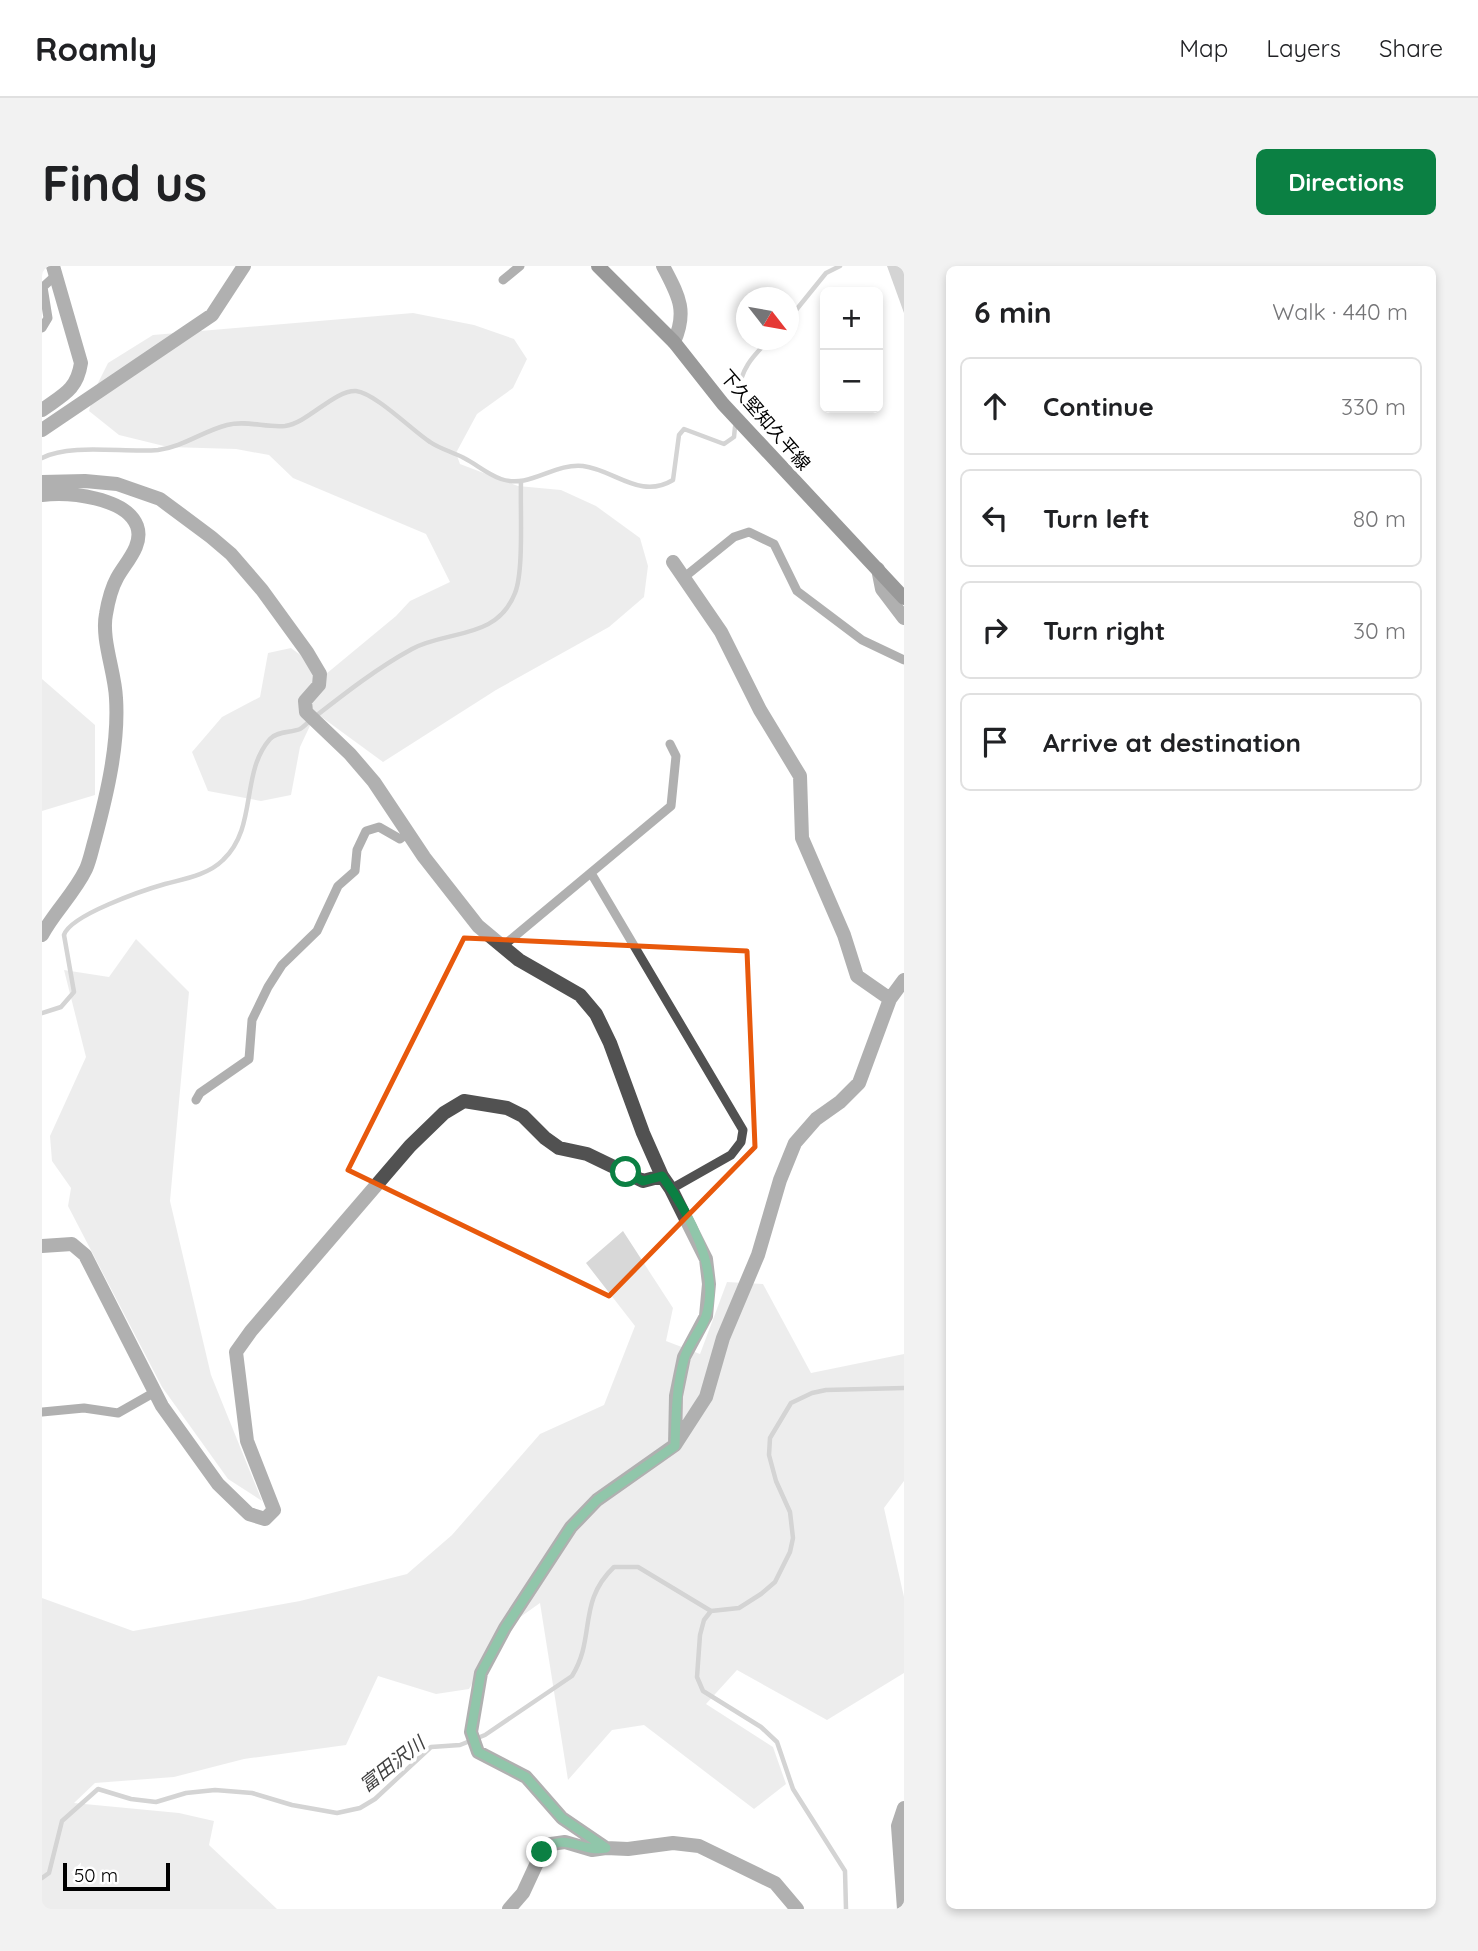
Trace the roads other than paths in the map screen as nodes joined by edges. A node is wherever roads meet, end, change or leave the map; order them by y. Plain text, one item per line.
1 (520, 266) edge
2 (598, 266) edge
3 (663, 266) edge
4 (241, 267) edge
5 (55, 271) edge
6 (503, 280) dead end
7 (42, 328) edge
8 (674, 342) junction
9 (42, 411) edge
10 (42, 430) edge
11 (42, 482) edge
12 (42, 495) edge
13 (673, 562) dead end
14 (878, 569) junction
15 (682, 579) junction
16 (904, 598) edge
17 (904, 618) edge
18 (904, 660) edge
19 (670, 744) dead end
20 (408, 833) junction
21 (591, 873) junction
22 (42, 935) edge
23 (503, 946) junction
24 (904, 980) edge
25 (890, 999) junction
26 (196, 1100) dead end
27 (662, 1176) junction
28 (671, 1189) junction
29 (42, 1246) edge
30 (155, 1392) junction
31 (42, 1412) edge
32 (675, 1446) junction
33 (904, 1808) edge
34 (606, 1848) junction
35 (509, 1909) edge
36 (797, 1909) edge
37 (904, 1909) edge

1 - 6 lane
2 - 8 main road, 下久堅知久平線
3 - 8 street
4 - 10 street
5 - 7 lane
5 - 9 street
8 - 14 main road, 下久堅知久平線
11 - 20 street
12 - 22 street
13 - 15 street
14 - 16 main road, 下久堅知久平線
14 - 17 street
15 - 18 lane
15 - 25 street
19 - 21 lane
20 - 23 street
20 - 26 lane
21 - 23 lane
21 - 28 lane
23 - 27 street
24 - 25 street
25 - 32 street
27 - 28 street
27 - 30 street
28 - 32 street
29 - 30 street
30 - 31 lane
32 - 34 street
33 - 37 street
34 - 35 street
34 - 36 street

